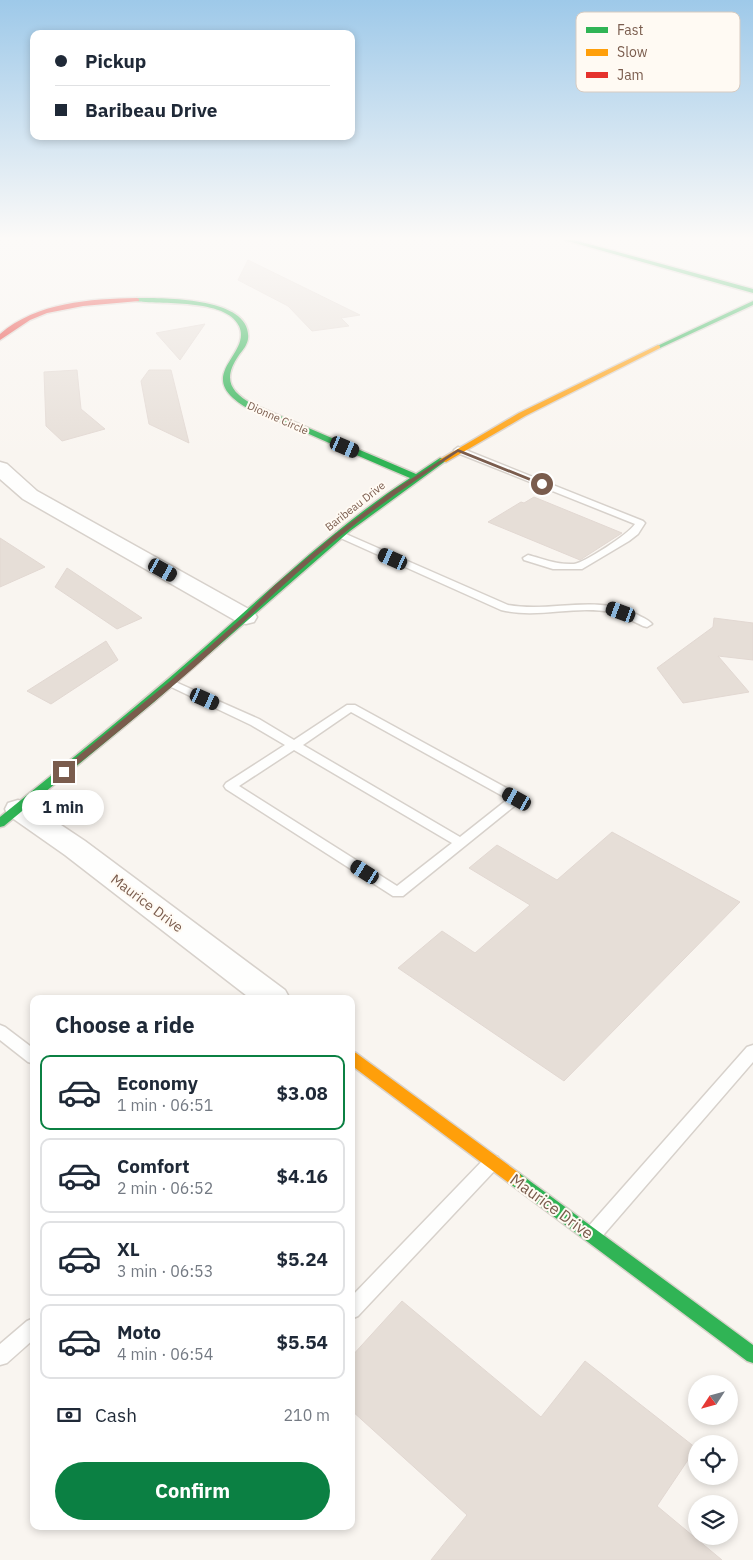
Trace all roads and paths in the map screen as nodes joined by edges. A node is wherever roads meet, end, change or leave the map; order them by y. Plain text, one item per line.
1 (48, 313) edge
2 (228, 313) edge
3 (732, 313) edge
4 (0, 338) edge
5 (458, 450) junction
6 (0, 468) edge
7 (415, 477) junction
8 (339, 534) junction
9 (528, 558) dead end
10 (246, 617) junction
11 (647, 624) dead end
12 (171, 683) junction
13 (294, 745) junction
14 (9, 816) edge
15 (461, 843) junction
16 (269, 995) edge
17 (0, 1031) edge
18 (753, 1051) edge
19 (30, 1055) edge
20 (355, 1060) edge
21 (492, 1162) junction
22 (592, 1235) junction
23 (355, 1306) edge
24 (30, 1330) edge
25 (753, 1355) edge
26 (0, 1356) edge

1 - 4 street, Dionne Circle
2 - 7 street, Dionne Circle
3 - 5 street, Baribeau Drive
5 - 7 street, Baribeau Drive
5 - 9 lane
6 - 10 street
7 - 8 street, Baribeau Drive
8 - 10 street, Baribeau Drive
8 - 11 lane
10 - 12 street, Baribeau Drive
12 - 13 lane
12 - 14 street, Baribeau Drive
13 - 15 lane
13 - 15 lane
13 - 15 lane
14 - 16 street, Maurice Drive
17 - 19 lane
18 - 22 lane
20 - 21 street, Maurice Drive
21 - 22 street, Maurice Drive
21 - 23 lane
22 - 25 street, Maurice Drive
24 - 26 lane

